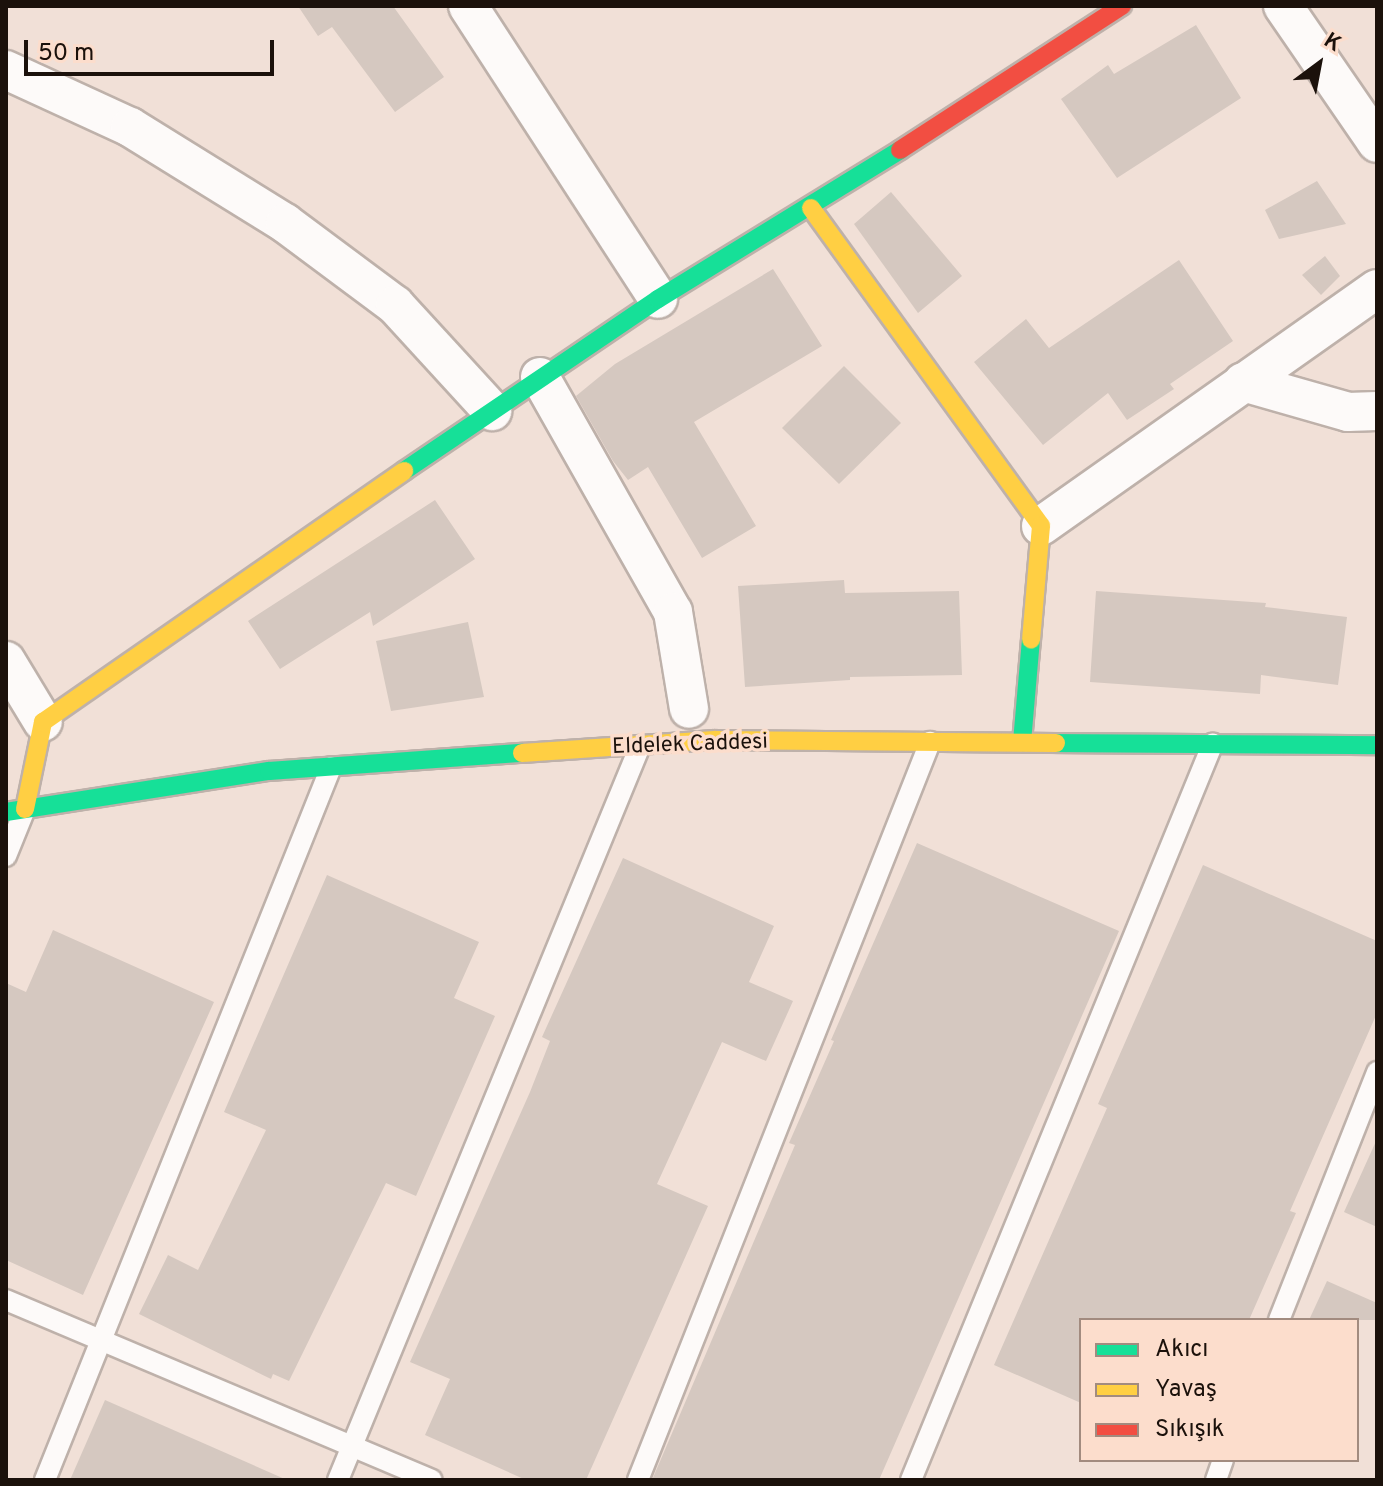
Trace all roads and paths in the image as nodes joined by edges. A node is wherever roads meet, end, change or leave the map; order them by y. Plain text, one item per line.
1 (468, 6) edge
2 (1122, 6) edge
3 (1283, 6) edge
4 (6, 70) edge
5 (1377, 143) edge
6 (811, 208) junction
7 (1377, 289) edge
8 (658, 299) junction
9 (540, 377) junction
10 (1243, 382) junction
11 (492, 411) junction
12 (1377, 411) edge
13 (1041, 526) junction
14 (6, 661) edge
15 (689, 709) dead end
16 (43, 722) junction
17 (930, 742) junction
18 (1022, 742) junction
19 (1213, 743) junction
20 (1377, 745) edge
21 (640, 746) junction
22 (331, 767) junction
23 (16, 811) edge
24 (6, 856) edge
25 (1377, 1072) edge
26 (6, 1300) edge
27 (1280, 1318) edge
28 (102, 1341) junction
29 (352, 1446) junction
30 (45, 1480) edge
31 (338, 1480) edge
32 (432, 1480) edge
33 (638, 1480) edge
34 (911, 1480) edge

1 - 8 street
2 - 6 street
3 - 5 street
4 - 11 street
6 - 8 street
6 - 13 street
7 - 10 street
8 - 9 street
9 - 11 street
9 - 15 street
10 - 12 street
10 - 13 street
11 - 16 street
13 - 18 street
14 - 16 street
16 - 23 street
17 - 18 street, Eldelek Caddesi
17 - 21 street, Eldelek Caddesi
17 - 33 lane
18 - 19 street, Eldelek Caddesi
19 - 20 street, Eldelek Caddesi
19 - 34 lane
21 - 22 street, Eldelek Caddesi
21 - 29 lane
22 - 23 street, Eldelek Caddesi
22 - 28 lane
23 - 24 lane
25 - 27 lane
26 - 28 lane
28 - 29 lane
28 - 30 lane
29 - 31 lane
29 - 32 lane

